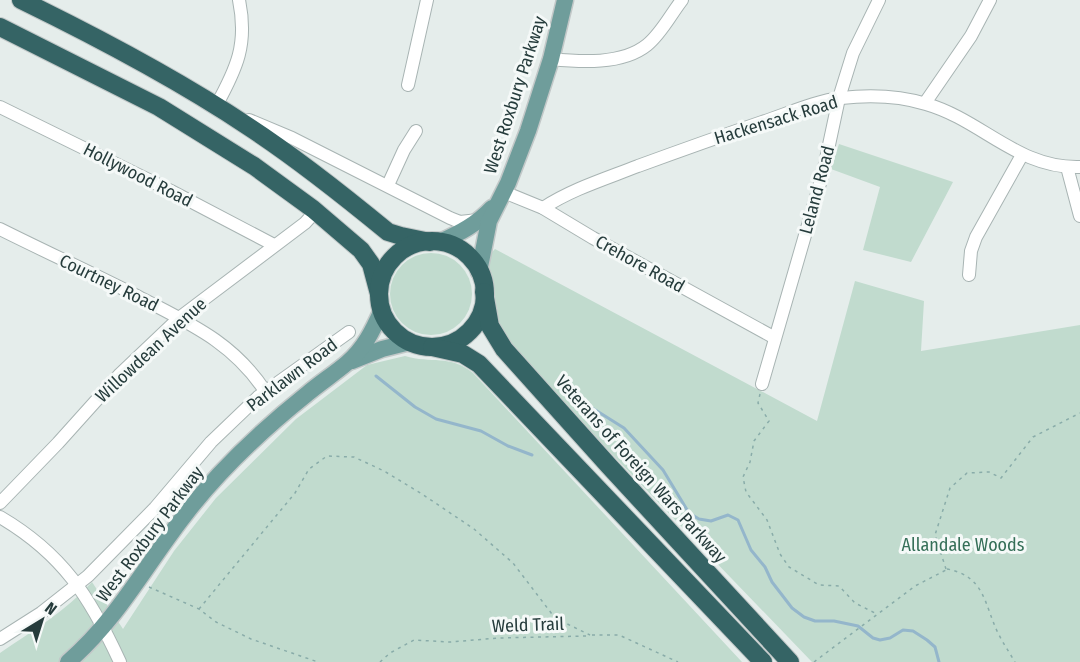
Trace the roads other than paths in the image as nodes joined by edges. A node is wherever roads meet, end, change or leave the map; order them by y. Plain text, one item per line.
1 (21, 0) edge
2 (239, 0) edge
3 (427, 0) edge
4 (565, 0) edge
5 (682, 0) edge
6 (879, 0) edge
7 (990, 0) edge
8 (0, 27) edge
9 (551, 59) junction
10 (408, 85) dead end
11 (839, 98) junction
12 (925, 103) junction
13 (216, 106) junction
14 (0, 107) edge
15 (416, 130) dead end
16 (1022, 155) junction
17 (1067, 167) junction
18 (1080, 167) edge
19 (388, 185) junction
20 (501, 197) junction
21 (543, 208) junction
22 (315, 212) junction
23 (1080, 216) edge
24 (482, 219) junction
25 (0, 229) edge
26 (435, 242) junction
27 (274, 245) junction
28 (479, 272) junction
29 (969, 275) dead end
30 (484, 292) junction
31 (380, 302) junction
32 (179, 318) junction
33 (349, 332) dead end
34 (775, 338) junction
35 (410, 342) junction
36 (432, 346) junction
37 (348, 363) junction
38 (762, 384) road end
39 (265, 391) junction
40 (0, 503) edge
41 (0, 517) edge
42 (78, 585) junction
43 (104, 627) junction
44 (0, 639) edge
45 (68, 662) edge
46 (120, 662) edge
47 (763, 662) edge
48 (790, 662) edge

1 - 13 highway
2 - 13 street
3 - 10 street
4 - 9 main road, West Roxbury Parkway
5 - 9 street
6 - 11 street, Leland Road
7 - 12 street
8 - 22 highway
9 - 20 main road, West Roxbury Parkway
11 - 12 street, Hackensack Road
11 - 21 street, Hackensack Road
11 - 34 street, Leland Road
12 - 16 street, Hackensack Road
13 - 19 street
13 - 26 highway
14 - 27 street, Hollywood Road
15 - 19 street
16 - 17 street, Hackensack Road
16 - 29 street
17 - 18 street, Hackensack Road
17 - 23 street
19 - 24 street
20 - 21 street, Crehore Road
20 - 24 main road, West Roxbury Parkway
20 - 28 main road, West Roxbury Parkway
21 - 34 street, Crehore Road
22 - 27 street, Willowdean Avenue
22 - 31 highway
24 - 26 main road, West Roxbury Parkway
25 - 32 street, Courtney Road
26 - 28 highway
26 - 31 highway
27 - 32 street, Willowdean Avenue
28 - 30 highway
30 - 36 highway
30 - 48 highway, Veterans of Foreign Wars Parkway
31 - 35 highway
31 - 37 main road, West Roxbury Parkway
32 - 39 street, Courtney Road
32 - 40 street, Willowdean Avenue
33 - 39 street, Parklawn Road
34 - 38 street, Leland Road
35 - 36 highway
35 - 37 main road, West Roxbury Parkway
36 - 47 highway
37 - 43 main road, West Roxbury Parkway
39 - 42 street, Parklawn Road
41 - 42 street
42 - 43 street
42 - 44 street, Parklawn Road
43 - 45 main road, West Roxbury Parkway
43 - 46 street

